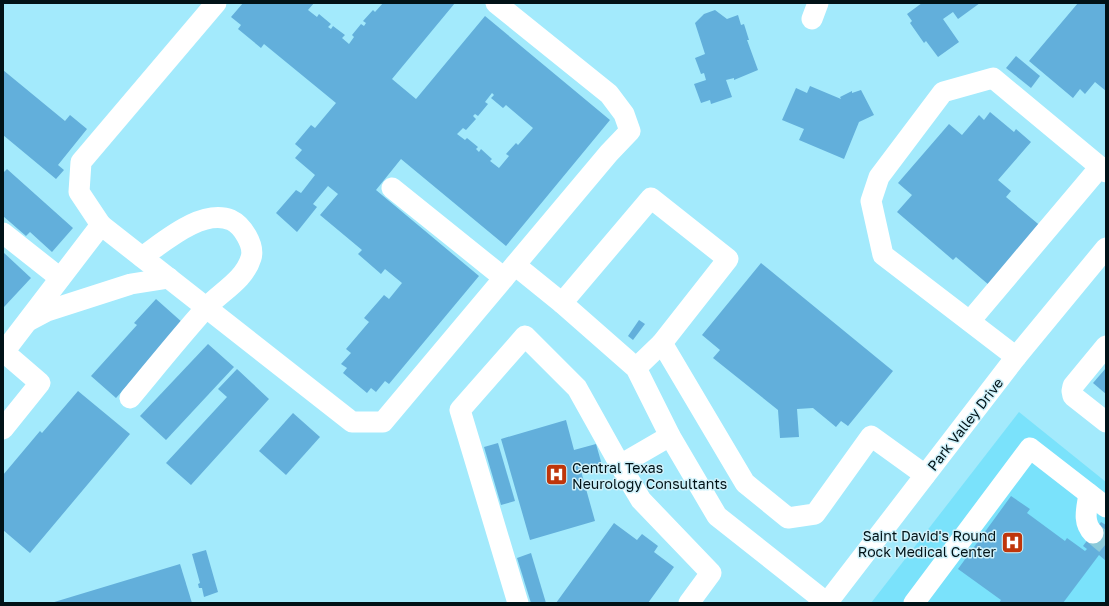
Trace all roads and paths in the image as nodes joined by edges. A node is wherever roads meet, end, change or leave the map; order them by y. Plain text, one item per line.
1 (216, 3) edge
2 (496, 3) edge
3 (1103, 170) edge
4 (392, 188) dead end
5 (101, 225) junction
6 (3, 233) edge
7 (1106, 248) edge
8 (142, 257) junction
9 (509, 272) junction
10 (60, 278) junction
11 (168, 278) junction
12 (562, 303) junction
13 (206, 308) junction
14 (970, 322) junction
15 (26, 323) junction
16 (662, 343) junction
17 (1106, 346) edge
18 (3, 352) edge
19 (1016, 357) junction
20 (636, 368) junction
21 (130, 398) dead end
22 (1106, 422) edge
23 (3, 429) edge
24 (670, 436) junction
25 (620, 465) junction
26 (925, 475) junction
27 (1089, 494) junction
28 (1106, 507) edge
29 (1093, 533) tunnel mouth
30 (518, 603) edge
31 (689, 603) edge
32 (827, 603) edge
33 (914, 603) edge

1 - 5 street
2 - 9 street
3 - 14 street
3 - 14 street
4 - 9 street
5 - 8 street
5 - 10 street
6 - 10 street
7 - 19 street, Park Valley Drive
8 - 11 street
8 - 13 street
9 - 12 street
9 - 13 street
10 - 15 street
11 - 13 street
11 - 15 street
12 - 16 street
12 - 20 street
13 - 21 street
14 - 19 street
15 - 18 street
16 - 20 street
16 - 26 street
17 - 22 street
18 - 23 street
19 - 26 street, Park Valley Drive
20 - 24 street
24 - 25 street
24 - 32 street
25 - 30 street
25 - 31 street
26 - 32 street, Park Valley Drive
27 - 28 street
27 - 29 street
27 - 33 street

